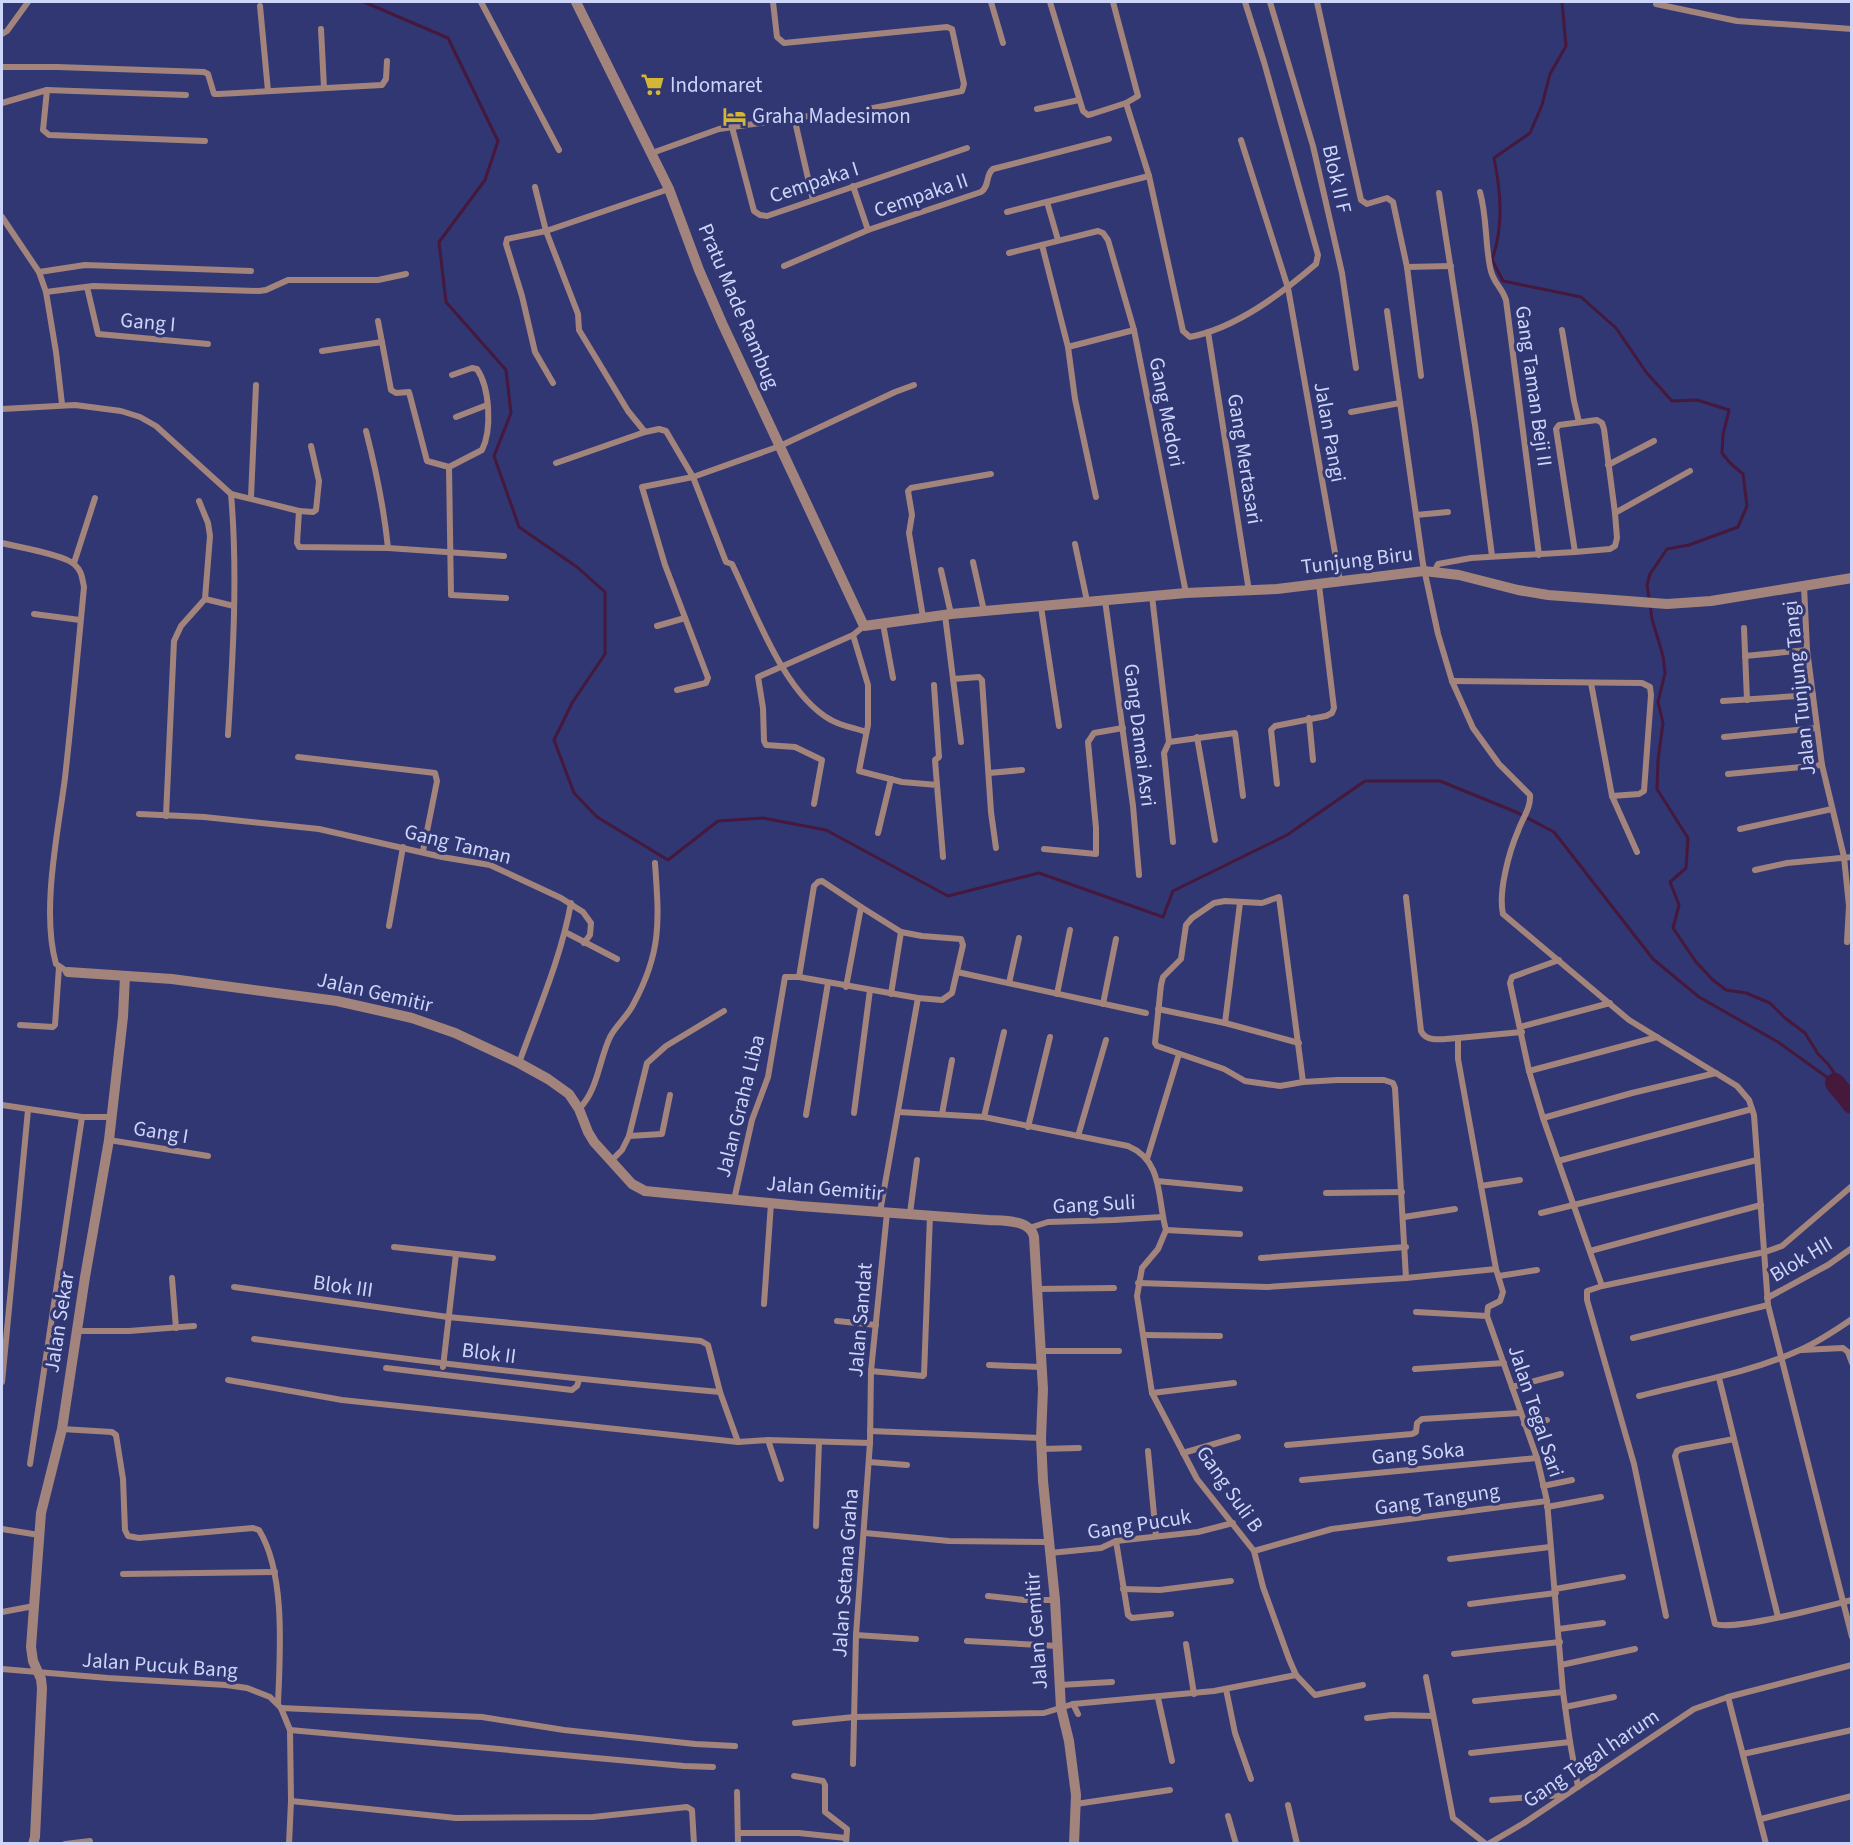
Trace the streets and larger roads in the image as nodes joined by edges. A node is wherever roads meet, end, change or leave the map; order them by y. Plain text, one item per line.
1 (28, 2) edge
2 (481, 2) edge
3 (576, 2) edge
4 (773, 2) edge
5 (991, 2) edge
6 (1050, 2) edge
7 (1113, 2) edge
8 (1245, 2) edge
9 (1270, 2) edge
10 (1317, 2) edge
11 (1656, 4) dead end
12 (260, 6) dead end
13 (321, 29) dead end
14 (1851, 29) edge
15 (2, 34) edge
16 (1003, 43) dead end
17 (387, 61) dead end
18 (2, 67) edge
19 (324, 88) junction
20 (47, 90) junction
21 (268, 91) junction
22 (186, 96) dead end
23 (1079, 100) junction
24 (2, 103) edge
25 (1126, 103) junction
26 (868, 109) dead end
27 (1037, 110) dead end
28 (823, 114) dead end
29 (794, 117) junction
30 (732, 127) junction
31 (1109, 139) dead end
32 (1241, 140) dead end
33 (205, 141) dead end
34 (967, 148) dead end
35 (559, 150) dead end
36 (652, 153) junction
37 (1149, 176) junction
38 (854, 186) junction
39 (535, 187) dead end
40 (669, 189) junction
41 (1480, 192) dead end
42 (1439, 193) dead end
43 (813, 200) junction
44 (1047, 202) junction
45 (1007, 212) dead end
46 (2, 217) edge
47 (868, 230) junction
48 (546, 231) junction
49 (1058, 240) junction
50 (1041, 245) junction
51 (1009, 253) dead end
52 (784, 266) dead end
53 (1451, 266) junction
54 (1407, 267) junction
55 (251, 271) dead end
56 (39, 272) junction
57 (406, 274) dead end
58 (87, 287) junction
59 (1288, 288) junction
60 (46, 292) junction
61 (1387, 310) dead end
62 (378, 321) dead end
63 (1134, 330) junction
64 (1562, 330) dead end
65 (1208, 332) junction
66 (382, 342) junction
67 (208, 344) dead end
68 (1068, 347) junction
69 (322, 351) dead end
70 (1356, 368) dead end
71 (452, 375) dead end
72 (1421, 376) dead end
73 (553, 383) dead end
74 (256, 385) dead end
75 (914, 385) dead end
76 (1400, 403) junction
77 (62, 404) junction
78 (487, 405) junction
79 (2, 409) edge
80 (1351, 412) dead end
81 (456, 417) dead end
82 (1579, 422) junction
83 (366, 431) dead end
84 (645, 432) junction
85 (1654, 441) dead end
86 (311, 446) dead end
87 (780, 447) junction
88 (556, 463) dead end
89 (1608, 465) junction
90 (449, 466) junction
91 (1690, 471) dead end
92 (991, 474) dead end
93 (693, 477) junction
94 (231, 494) junction
95 (250, 497) junction
96 (1096, 497) dead end
97 (95, 498) dead end
98 (199, 501) dead end
99 (298, 511) junction
100 (1448, 512) dead end
101 (1615, 513) junction
102 (1416, 515) junction
103 (2, 543) edge
104 (1075, 544) dead end
105 (388, 548) junction
106 (451, 552) junction
107 (1575, 552) junction
108 (1539, 555) junction
109 (504, 556) dead end
110 (1492, 556) junction
111 (973, 562) dead end
112 (74, 563) junction
113 (941, 570) dead end
114 (1429, 572) junction
115 (1851, 578) edge
116 (1340, 581) junction
117 (1319, 585) junction
118 (1804, 586) junction
119 (1249, 591) junction
120 (1186, 593) junction
121 (1152, 596) junction
122 (506, 598) dead end
123 (205, 599) junction
124 (1105, 600) junction
125 (1087, 602) junction
126 (234, 606) junction
127 (1041, 607) junction
128 (984, 611) junction
129 (34, 614) dead end
130 (948, 615) junction
131 (922, 617) junction
132 (685, 618) junction
133 (80, 620) junction
134 (883, 624) junction
135 (657, 626) dead end
136 (864, 626) junction
137 (1744, 628) dead end
138 (853, 635) junction
139 (1807, 650) junction
140 (1745, 656) junction
141 (782, 667) junction
142 (892, 678) dead end
143 (953, 679) junction
144 (1452, 681) junction
145 (1592, 683) junction
146 (934, 685) dead end
147 (677, 690) dead end
148 (1813, 695) junction
149 (1747, 700) junction
150 (1723, 701) dead end
151 (1310, 718) junction
152 (1059, 726) dead end
153 (1123, 728) junction
154 (1817, 728) junction
155 (866, 732) junction
156 (228, 735) dead end
157 (1197, 737) junction
158 (1724, 737) dead end
159 (960, 741) dead end
160 (1168, 742) junction
161 (298, 757) dead end
162 (1313, 760) dead end
163 (1822, 765) junction
164 (1023, 770) dead end
165 (989, 773) junction
166 (1728, 774) dead end
167 (891, 779) junction
168 (1277, 784) dead end
169 (937, 785) junction
170 (1244, 796) dead end
171 (1612, 796) junction
172 (813, 804) dead end
173 (1832, 809) junction
174 (139, 814) dead end
175 (166, 816) junction
176 (1740, 829) dead end
177 (878, 833) dead end
178 (1215, 840) dead end
179 (1173, 842) dead end
180 (403, 847) junction
181 (996, 848) dead end
182 (1044, 849) dead end
183 (423, 851) junction
184 (1637, 852) dead end
185 (943, 857) dead end
186 (1848, 857) edge
187 (655, 863) dead end
188 (1755, 870) dead end
189 (1139, 875) dead end
190 (1406, 897) dead end
191 (571, 903) junction
192 (1240, 903) junction
193 (861, 907) junction
194 (389, 926) dead end
195 (1070, 930) dead end
196 (565, 932) junction
197 (901, 932) junction
198 (1018, 938) dead end
199 (1116, 939) dead end
200 (1847, 942) dead end
201 (584, 943) junction
202 (617, 959) dead end
203 (1559, 960) junction
204 (63, 970) junction
205 (957, 972) junction
206 (125, 976) junction
207 (799, 977) junction
208 (828, 983) junction
209 (1009, 983) junction
210 (846, 987) junction
211 (870, 990) junction
212 (891, 994) junction
213 (1057, 994) junction
214 (918, 998) junction
215 (1610, 1003) junction
216 (1104, 1004) junction
217 (1158, 1009) junction
218 (724, 1011) dead end
219 (1146, 1013) dead end
220 (1225, 1023) junction
221 (20, 1025) dead end
222 (1521, 1029) junction
223 (1004, 1032) dead end
224 (1050, 1037) dead end
225 (1657, 1037) junction
226 (1458, 1038) junction
227 (1106, 1040) dead end
228 (1299, 1042) junction
229 (1179, 1054) junction
230 (952, 1060) dead end
231 (519, 1063) junction
232 (1529, 1071) junction
233 (1716, 1073) junction
234 (1303, 1082) junction
235 (670, 1095) dead end
236 (2, 1105) edge
237 (579, 1109) junction
238 (1752, 1109) junction
239 (28, 1110) junction
240 (899, 1112) junction
241 (854, 1113) dead end
242 (942, 1114) junction
243 (806, 1115) dead end
244 (82, 1117) junction
245 (984, 1117) junction
246 (113, 1118) junction
247 (1543, 1118) junction
248 (1028, 1126) junction
249 (629, 1136) junction
250 (1078, 1136) junction
251 (109, 1140) junction
252 (208, 1156) dead end
253 (1147, 1158) junction
254 (917, 1160) dead end
255 (1757, 1160) junction
256 (611, 1161) junction
257 (1558, 1161) junction
258 (1520, 1180) dead end
259 (1157, 1181) junction
260 (1481, 1186) junction
261 (1851, 1186) edge
262 (1240, 1189) dead end
263 (1402, 1192) junction
264 (1326, 1193) dead end
265 (734, 1200) junction
266 (771, 1203) junction
267 (1574, 1203) junction
268 (1761, 1205) junction
269 (1455, 1209) dead end
270 (884, 1212) junction
271 (910, 1213) junction
272 (1541, 1213) dead end
273 (930, 1215) junction
274 (1162, 1217) junction
275 (1404, 1217) junction
276 (1029, 1228) junction
277 (1166, 1230) junction
278 (1240, 1234) dead end
279 (394, 1247) dead end
280 (1406, 1247) junction
281 (1851, 1248) edge
282 (1590, 1251) junction
283 (1765, 1252) junction
284 (456, 1254) junction
285 (493, 1258) dead end
286 (1262, 1258) dead end
287 (1496, 1269) junction
288 (1537, 1270) dead end
289 (1499, 1276) junction
290 (172, 1278) dead end
291 (1406, 1278) junction
292 (1138, 1283) junction
293 (1602, 1286) junction
294 (234, 1287) dead end
295 (1114, 1288) dead end
296 (1037, 1289) junction
297 (1768, 1301) junction
298 (764, 1304) dead end
299 (1416, 1312) dead end
300 (1487, 1316) junction
301 (448, 1317) junction
302 (1851, 1319) edge
303 (837, 1321) dead end
304 (876, 1325) junction
305 (194, 1326) dead end
306 (176, 1328) junction
307 (77, 1331) junction
308 (1144, 1335) junction
309 (1220, 1336) dead end
310 (1633, 1338) dead end
311 (254, 1339) dead end
312 (1801, 1350) junction
313 (1040, 1351) junction
314 (1119, 1351) dead end
315 (1780, 1358) junction
316 (1504, 1363) junction
317 (1851, 1363) edge
318 (443, 1364) junction
319 (988, 1365) dead end
320 (1040, 1367) junction
321 (386, 1368) dead end
322 (1415, 1370) dead end
323 (871, 1371) junction
324 (442, 1374) junction
325 (1561, 1374) dead end
326 (1719, 1378) junction
327 (228, 1380) dead end
328 (579, 1380) junction
329 (2, 1382) edge
330 (1234, 1383) dead end
331 (1512, 1387) junction
332 (720, 1392) junction
333 (1152, 1393) junction
334 (1639, 1396) dead end
335 (1520, 1413) junction
336 (1547, 1420) dead end
337 (1524, 1424) junction
338 (62, 1429) junction
339 (870, 1431) junction
340 (1238, 1437) dead end
341 (1734, 1439) junction
342 (768, 1440) junction
343 (738, 1442) junction
344 (819, 1442) junction
345 (870, 1443) junction
346 (1041, 1443) junction
347 (1287, 1445) dead end
348 (1079, 1448) dead end
349 (1148, 1451) dead end
350 (1183, 1453) junction
351 (1537, 1458) junction
352 (869, 1462) junction
353 (30, 1464) dead end
354 (907, 1465) dead end
355 (781, 1479) dead end
356 (1302, 1480) dead end
357 (1572, 1480) dead end
358 (1543, 1486) junction
359 (1602, 1497) dead end
360 (1547, 1504) junction
361 (1233, 1523) junction
362 (816, 1526) dead end
363 (2, 1529) edge
364 (865, 1533) junction
365 (39, 1535) junction
366 (1156, 1536) junction
367 (1116, 1541) junction
368 (1550, 1547) junction
369 (1048, 1548) junction
370 (1254, 1551) junction
371 (1450, 1559) dead end
372 (274, 1572) junction
373 (123, 1574) dead end
374 (1623, 1577) dead end
375 (1231, 1581) dead end
376 (1123, 1589) junction
377 (1555, 1591) junction
378 (988, 1596) dead end
379 (1055, 1600) junction
380 (1851, 1600) edge
381 (1842, 1603) junction
382 (1470, 1604) dead end
383 (34, 1606) junction
384 (2, 1612) edge
385 (1171, 1614) dead end
386 (1666, 1616) dead end
387 (1778, 1617) junction
388 (1603, 1623) dead end
389 (1559, 1629) junction
390 (856, 1635) junction
391 (1851, 1637) edge
392 (916, 1639) dead end
393 (967, 1641) dead end
394 (1560, 1642) junction
395 (1186, 1644) dead end
396 (1058, 1646) junction
397 (1635, 1649) dead end
398 (1454, 1654) dead end
399 (1562, 1665) junction
400 (1851, 1665) edge
401 (2, 1669) edge
402 (37, 1672) junction
403 (1296, 1675) junction
404 (1426, 1677) dead end
405 (1112, 1682) dead end
406 (1060, 1685) junction
407 (1363, 1685) dead end
408 (1226, 1689) junction
409 (1563, 1692) junction
410 (1194, 1694) junction
411 (1614, 1697) dead end
412 (1728, 1697) junction
413 (1158, 1698) junction
414 (1475, 1701) dead end
415 (1073, 1704) junction
416 (280, 1706) junction
417 (1565, 1707) junction
418 (1061, 1708) junction
419 (1078, 1714) dead end
420 (1433, 1716) junction
421 (854, 1717) junction
422 (1367, 1718) dead end
423 (795, 1723) dead end
424 (290, 1730) junction
425 (1851, 1730) edge
426 (1570, 1742) junction
427 (735, 1746) dead end
428 (1471, 1753) dead end
429 (1743, 1754) junction
430 (1172, 1761) dead end
431 (853, 1764) dead end
432 (713, 1767) dead end
433 (794, 1776) dead end
434 (1251, 1779) dead end
435 (1578, 1787) junction
436 (1170, 1790) dead end
437 (737, 1792) dead end
438 (1565, 1795) junction
439 (1851, 1796) edge
440 (1492, 1800) dead end
441 (291, 1801) junction
442 (1076, 1804) junction
443 (1288, 1805) dead end
444 (1228, 1816) dead end
445 (1761, 1819) junction
446 (738, 1833) junction
447 (846, 1840) edge
448 (90, 1841) dead end
449 (33, 1844) edge
450 (65, 1844) edge
451 (289, 1844) edge
452 (694, 1844) edge
453 (738, 1844) edge
454 (1074, 1844) edge
455 (1236, 1844) edge
456 (1297, 1844) edge
457 (1487, 1844) edge
458 (1766, 1844) edge

1 - 15 street
2 - 35 street
3 - 36 street, Pratu Made Rambug
4 - 26 street
5 - 16 street
6 - 23 street
7 - 25 street
8 - 59 street
9 - 70 street, Blok II F
10 - 54 street
11 - 14 street
12 - 21 street
13 - 19 street
17 - 19 street
18 - 21 street
19 - 21 street
20 - 22 street
20 - 24 street
20 - 33 street
23 - 25 street
23 - 27 street
25 - 37 street
28 - 29 street
29 - 30 street
29 - 43 street
30 - 36 street
30 - 43 street, Cempaka I
31 - 47 street, Cempaka II
32 - 59 street, Jalan Pangi
34 - 38 street, Cempaka I
36 - 40 street, Pratu Made Rambug
37 - 44 street
37 - 65 street
38 - 43 street, Cempaka I
38 - 47 street
39 - 48 street
40 - 48 street
40 - 87 street, Pratu Made Rambug
41 - 108 street, Gang Taman Beji II
42 - 53 street
44 - 45 street
44 - 49 street
46 - 56 street
47 - 52 street, Cempaka II
48 - 73 street
48 - 84 street
49 - 50 street
49 - 63 street, Gang Medori
50 - 51 street
50 - 68 street
53 - 54 street
53 - 110 street
54 - 72 street
55 - 56 street
56 - 60 street
57 - 58 street
58 - 60 street
58 - 67 street, Gang I
59 - 65 street
59 - 116 street, Jalan Pangi
60 - 77 street
61 - 76 street
62 - 66 street
63 - 68 street
63 - 120 street, Gang Medori
64 - 82 street, Gang Taman Beji II
65 - 119 street, Gang Mertasari
66 - 69 street
66 - 90 street
68 - 96 street
71 - 78 street
74 - 95 street
75 - 87 street
76 - 80 street
76 - 102 street
77 - 79 street
77 - 94 street
78 - 81 street
78 - 90 street
82 - 89 street, Gang Taman Beji II
82 - 107 street
83 - 105 street
84 - 88 street
84 - 93 street
85 - 89 street
86 - 99 street
87 - 93 street
87 - 136 street, Pratu Made Rambug
89 - 101 street, Gang Taman Beji II
90 - 106 street
91 - 101 street
92 - 131 street
93 - 132 street
93 - 141 street
94 - 95 street
94 - 126 street
95 - 99 street
97 - 112 street
98 - 123 street
99 - 105 street
100 - 102 street
101 - 107 street, Gang Taman Beji II
102 - 114 street
103 - 112 street
104 - 125 street
105 - 106 street
106 - 109 street
106 - 122 street
107 - 108 street, Gang Taman Beji II
108 - 110 street, Gang Taman Beji II
110 - 114 street, Gang Taman Beji II
111 - 128 street
112 - 133 street
113 - 130 street
114 - 116 street, Tunjung Biru
114 - 118 street, Tunjung Biru
114 - 144 street
115 - 118 street, Tunjung Biru
116 - 117 street, Tunjung Biru
117 - 119 street, Tunjung Biru
117 - 151 street
118 - 139 street, Jalan Tunjung Tangi
119 - 120 street, Tunjung Biru
120 - 121 street, Tunjung Biru
121 - 124 street, Tunjung Biru
121 - 160 street
123 - 126 street
123 - 175 street
124 - 125 street, Tunjung Biru
124 - 153 street, Gang Damai Asri
125 - 127 street, Tunjung Biru
126 - 156 street
127 - 128 street, Tunjung Biru
127 - 152 street
128 - 130 street, Tunjung Biru
129 - 133 street
130 - 131 street, Tunjung Biru
130 - 143 street
131 - 134 street, Tunjung Biru
132 - 135 street
132 - 147 street
133 - 204 street
134 - 136 street, Tunjung Biru
134 - 142 street
136 - 138 street
137 - 140 street
138 - 141 street
138 - 155 street
139 - 140 street
139 - 148 street, Jalan Tunjung Tangi
140 - 149 street
141 - 155 street
141 - 172 street
143 - 159 street
143 - 165 street
144 - 145 street
144 - 203 street
145 - 171 street
145 - 171 street
146 - 169 street
148 - 149 street
148 - 154 street, Jalan Tunjung Tangi
149 - 150 street
151 - 162 street
151 - 168 street
153 - 182 street
153 - 189 street, Gang Damai Asri
154 - 158 street
154 - 163 street, Jalan Tunjung Tangi
155 - 167 street
157 - 160 street
157 - 170 street
157 - 178 street
160 - 179 street
161 - 183 street
163 - 166 street
163 - 173 street, Jalan Tunjung Tangi
164 - 165 street
165 - 181 street
167 - 169 street
167 - 177 street
169 - 185 street
171 - 184 street
173 - 176 street
173 - 186 street, Jalan Tunjung Tangi
174 - 175 street, Gang Taman
175 - 180 street, Gang Taman
180 - 183 street, Gang Taman
180 - 194 street
183 - 191 street, Gang Taman
186 - 188 street
186 - 200 street, Jalan Tunjung Tangi
187 - 237 street
190 - 226 street
191 - 196 street
191 - 201 street
192 - 217 street
192 - 220 street
192 - 228 street
193 - 197 street
193 - 207 street
193 - 210 street
195 - 213 street
196 - 201 street
196 - 231 street
197 - 205 street
197 - 212 street
198 - 209 street
199 - 216 street
201 - 202 street
203 - 215 street
203 - 222 street
204 - 206 street, Jalan Gemitir
204 - 221 street
205 - 209 street
205 - 214 street
206 - 231 street, Jalan Gemitir
206 - 246 street, Jalan Sekar
207 - 208 street
207 - 265 street, Jalan Graha Liba
208 - 210 street
208 - 243 street
209 - 213 street
210 - 211 street
211 - 212 street
211 - 241 street
212 - 214 street
213 - 216 street
214 - 240 street, Jalan Sandat
215 - 222 street
215 - 225 street
216 - 219 street
217 - 220 street
217 - 229 street
218 - 249 street
220 - 228 street
222 - 226 street
222 - 232 street
223 - 245 street
224 - 248 street
225 - 232 street
225 - 233 street
226 - 260 street
227 - 250 street
228 - 234 street
229 - 234 street
229 - 253 street
230 - 242 street
231 - 237 street, Jalan Gemitir
232 - 247 street
233 - 238 street
233 - 247 street
234 - 263 street
235 - 249 street
236 - 239 street
237 - 256 street, Jalan Gemitir
238 - 255 street
238 - 257 street
239 - 244 street
239 - 329 street
240 - 242 street
240 - 270 street, Jalan Sandat
242 - 245 street
244 - 246 street
244 - 353 street
245 - 248 street
246 - 251 street, Jalan Sekar
247 - 257 street
248 - 250 street
249 - 256 street
250 - 253 street
251 - 252 street, Gang I
251 - 307 street, Jalan Sekar
253 - 259 street
254 - 271 street
255 - 267 street
255 - 268 street
256 - 265 street, Jalan Gemitir
257 - 267 street
258 - 260 street
259 - 262 street
259 - 274 street
260 - 287 street
261 - 283 street
263 - 264 street
263 - 275 street
265 - 266 street, Jalan Gemitir
266 - 270 street, Jalan Gemitir
266 - 298 street
267 - 272 street
267 - 282 street
268 - 282 street
268 - 283 street
269 - 275 street
270 - 271 street, Jalan Gemitir
270 - 304 street, Jalan Sandat
271 - 273 street, Jalan Gemitir
273 - 276 street, Jalan Gemitir
273 - 323 street
274 - 276 street, Gang Suli
274 - 277 street
275 - 280 street
276 - 296 street, Jalan Gemitir
277 - 278 street
277 - 292 street
279 - 284 street
280 - 286 street
280 - 291 street
281 - 297 street, Blok HII
282 - 293 street
283 - 293 street
283 - 297 street
284 - 285 street
284 - 301 street
287 - 289 street
287 - 291 street
288 - 289 street
289 - 300 street
290 - 306 street
291 - 292 street
292 - 308 street, Gang Suli B
293 - 386 street
294 - 301 street, Blok III
295 - 296 street
296 - 313 street, Jalan Gemitir
297 - 310 street, Blok HII
297 - 315 street
299 - 300 street
300 - 316 street, Jalan Tegal Sari
301 - 318 street
301 - 332 street, Blok III
302 - 312 street
303 - 304 street
304 - 323 street, Jalan Sandat
305 - 306 street
306 - 307 street
307 - 338 street, Jalan Sekar
308 - 309 street
308 - 333 street, Gang Suli B
311 - 318 street, Blok II
312 - 315 street
312 - 317 street
313 - 314 street
313 - 320 street, Jalan Gemitir
315 - 326 street
315 - 381 street
316 - 322 street
316 - 331 street, Jalan Tegal Sari
318 - 324 street
318 - 328 street, Blok II
319 - 320 street
320 - 346 street, Jalan Gemitir
321 - 324 street
323 - 339 street, Jalan Sandat
324 - 328 street
325 - 331 street
326 - 334 street
326 - 341 street
327 - 343 street
328 - 332 street, Blok II
330 - 333 street
331 - 335 street, Jalan Tegal Sari
332 - 343 street
333 - 350 street, Gang Suli B
335 - 337 street, Jalan Tegal Sari
335 - 347 street
336 - 337 street
337 - 351 street, Jalan Tegal Sari
338 - 365 street, Jalan Sekar
338 - 372 street
339 - 345 street, Jalan Setana Graha
339 - 346 street
340 - 350 street
341 - 387 street
341 - 387 street
342 - 343 street
342 - 344 street
342 - 355 street
344 - 345 street
344 - 362 street
345 - 352 street, Jalan Setana Graha
346 - 348 street
346 - 369 street, Jalan Gemitir
349 - 366 street
350 - 361 street, Gang Suli B
351 - 356 street, Gang Soka
351 - 358 street, Jalan Tegal Sari
352 - 354 street
352 - 364 street, Jalan Setana Graha
357 - 358 street
358 - 360 street, Jalan Tegal Sari
359 - 360 street, Gang Tangung
360 - 368 street, Jalan Tegal Sari
360 - 370 street, Gang Tangung
361 - 366 street, Gang Pucuk
361 - 370 street, Gang Suli B
363 - 365 street
364 - 369 street, Gang Pucuk
364 - 390 street, Jalan Setana Graha
365 - 383 street, Jalan Sekar
366 - 367 street, Gang Pucuk
367 - 369 street, Gang Pucuk
367 - 376 street
368 - 371 street
368 - 377 street, Jalan Tegal Sari
369 - 379 street, Jalan Gemitir
370 - 403 street, Gang Suli B
372 - 373 street
372 - 416 street
374 - 377 street
375 - 376 street
376 - 385 street
377 - 382 street
377 - 389 street, Jalan Tegal Sari
378 - 379 street
379 - 396 street, Jalan Gemitir
380 - 381 street
381 - 387 street
381 - 391 street
383 - 384 street
383 - 402 street, Jalan Sekar
388 - 389 street
389 - 394 street, Jalan Tegal Sari
390 - 392 street
390 - 421 street, Jalan Setana Graha
393 - 396 street
394 - 398 street
394 - 399 street, Jalan Tegal Sari
395 - 410 street
396 - 406 street, Jalan Gemitir
397 - 399 street
399 - 409 street, Jalan Tegal Sari
400 - 412 street, Gang Tagal harum
401 - 402 street
402 - 416 street, Jalan Pucuk Bang
402 - 449 street, Jalan Sekar
403 - 407 street, Gang Suli B
403 - 408 street
404 - 420 street
405 - 406 street
406 - 418 street, Jalan Gemitir
408 - 410 street
408 - 434 street
409 - 414 street
409 - 417 street, Jalan Tegal Sari
410 - 413 street
411 - 417 street
412 - 429 street
412 - 435 street, Gang Tagal harum
413 - 415 street
413 - 430 street
415 - 418 street
415 - 419 street
416 - 424 street
416 - 427 street
417 - 426 street, Jalan Tegal Sari
418 - 421 street
418 - 442 street, Jalan Gemitir
420 - 422 street
420 - 457 street
421 - 423 street
421 - 431 street, Jalan Setana Graha
424 - 432 street
424 - 441 street
425 - 429 street
426 - 428 street
426 - 435 street, Jalan Tegal Sari
429 - 445 street
433 - 447 street
435 - 438 street, Gang Tagal harum
436 - 442 street
437 - 446 street
438 - 440 street
438 - 457 street, Gang Tagal harum
439 - 445 street
441 - 451 street
441 - 452 street
442 - 454 street, Jalan Gemitir
443 - 456 street
444 - 455 street
445 - 458 street
446 - 447 street
446 - 453 street
448 - 450 street

